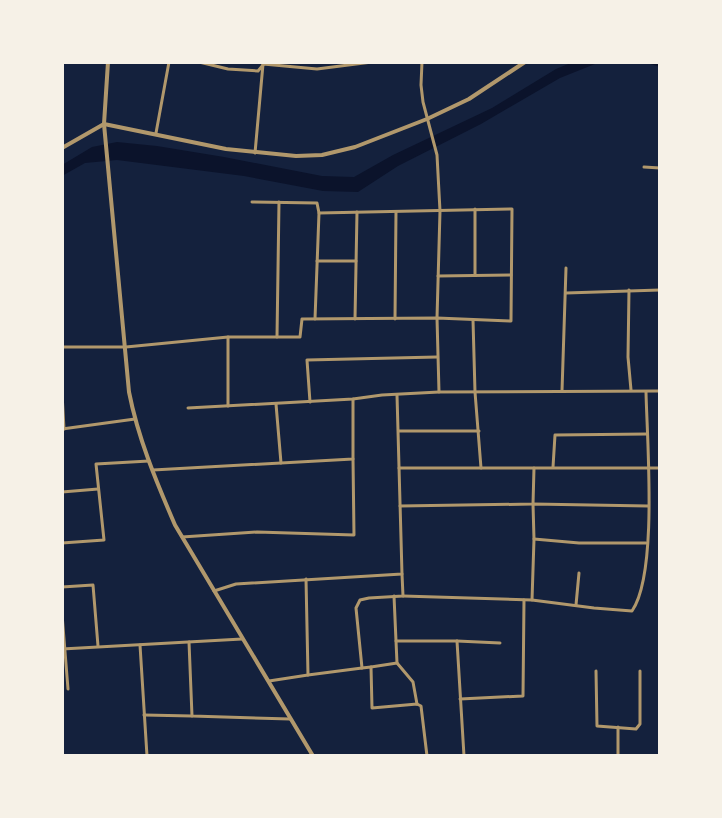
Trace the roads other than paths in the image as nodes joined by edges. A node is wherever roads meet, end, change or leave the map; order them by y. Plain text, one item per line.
1 (108, 62) edge
2 (169, 62) edge
3 (199, 62) edge
4 (372, 62) edge
5 (422, 62) edge
6 (525, 62) edge
7 (264, 63) edge
8 (427, 119) junction
9 (104, 124) junction
10 (155, 134) junction
11 (62, 148) edge
12 (255, 153) junction
13 (644, 167) dead end
14 (660, 168) edge
15 (252, 202) dead end
16 (279, 202) junction
17 (475, 209) junction
18 (440, 211) junction
19 (357, 212) junction
20 (396, 212) junction
21 (319, 213) junction
22 (317, 261) junction
23 (356, 261) junction
24 (566, 268) dead end
25 (475, 275) junction
26 (512, 275) junction
27 (438, 276) junction
28 (629, 290) junction
29 (660, 290) edge
30 (566, 293) junction
31 (437, 318) junction
32 (315, 319) junction
33 (355, 319) junction
34 (395, 319) junction
35 (473, 320) junction
36 (228, 337) junction
37 (277, 337) junction
38 (62, 347) edge
39 (126, 347) junction
40 (439, 357) junction
41 (562, 391) junction
42 (631, 391) junction
43 (646, 391) junction
44 (660, 391) edge
45 (439, 392) junction
46 (475, 392) junction
47 (62, 393) edge
48 (397, 394) junction
49 (353, 399) junction
50 (310, 402) junction
51 (276, 404) junction
52 (228, 407) junction
53 (188, 408) dead end
54 (135, 419) junction
55 (63, 429) edge
56 (398, 431) junction
57 (479, 431) junction
58 (647, 434) junction
59 (353, 459) junction
60 (149, 461) junction
61 (281, 463) junction
62 (553, 467) junction
63 (399, 468) junction
64 (534, 468) junction
65 (660, 468) edge
66 (481, 469) junction
67 (648, 469) junction
68 (152, 470) junction
69 (99, 489) junction
70 (62, 492) edge
71 (533, 504) junction
72 (400, 506) junction
73 (648, 506) junction
74 (182, 537) junction
75 (534, 539) junction
76 (62, 543) edge
77 (647, 543) junction
78 (579, 573) dead end
79 (402, 574) junction
80 (306, 579) junction
81 (62, 587) edge
82 (214, 591) junction
83 (394, 596) junction
84 (403, 596) junction
85 (524, 600) junction
86 (532, 600) junction
87 (575, 606) junction
88 (62, 614) edge
89 (243, 639) junction
90 (396, 641) junction
91 (457, 641) junction
92 (189, 642) junction
93 (500, 643) dead end
94 (140, 645) junction
95 (98, 647) junction
96 (63, 649) edge
97 (397, 663) junction
98 (371, 667) junction
99 (362, 668) junction
100 (596, 671) dead end
101 (640, 671) dead end
102 (308, 675) junction
103 (268, 681) junction
104 (68, 689) dead end
105 (460, 699) junction
106 (417, 704) junction
107 (144, 715) junction
108 (192, 716) junction
109 (290, 719) junction
110 (618, 727) junction
111 (147, 756) edge
112 (313, 756) edge
113 (427, 756) edge
114 (464, 756) edge
115 (618, 756) edge

1 - 9 street
2 - 10 street
3 - 7 street
4 - 7 street
5 - 8 street
6 - 8 street
7 - 12 street
8 - 12 street
8 - 18 street
9 - 10 street
9 - 11 street
9 - 39 street
10 - 12 street
13 - 14 street
15 - 16 street
16 - 21 street
16 - 37 street
17 - 18 street
17 - 25 street
17 - 26 street
18 - 20 street
18 - 27 street
19 - 20 street
19 - 21 street
19 - 23 street
20 - 34 street
21 - 22 street
22 - 23 street
22 - 32 street
23 - 33 street
24 - 30 street
25 - 26 street
25 - 27 street
26 - 35 street
27 - 31 street
28 - 29 street
28 - 30 street
28 - 42 street
30 - 41 street
31 - 34 street
31 - 35 street
31 - 40 street
32 - 33 street
32 - 37 street
33 - 34 street
35 - 46 street
36 - 37 street
36 - 39 street
36 - 52 street
38 - 39 street
39 - 54 street
40 - 45 street
40 - 50 street
41 - 42 street
41 - 46 street
42 - 43 street
43 - 44 street
43 - 58 street
45 - 46 street
45 - 48 street
46 - 57 street
47 - 55 street
48 - 49 street
48 - 56 street
49 - 50 street
49 - 59 street
50 - 51 street
51 - 52 street
51 - 61 street
52 - 53 street
54 - 55 street
54 - 60 street
56 - 57 street
56 - 63 street
57 - 66 street
58 - 62 street
58 - 67 street
59 - 61 street
59 - 74 street
60 - 68 street
60 - 69 street
61 - 68 street
62 - 64 street
62 - 67 street
63 - 66 street
63 - 72 street
64 - 66 street
64 - 71 street
65 - 67 street
67 - 73 street
68 - 74 street
69 - 70 street
69 - 76 street
71 - 72 street
71 - 73 street
71 - 75 street
72 - 79 street
73 - 77 street
74 - 82 street
75 - 77 street
75 - 86 street
77 - 87 street
78 - 87 street
79 - 80 street
79 - 84 street
80 - 82 street
80 - 102 street
81 - 95 street
82 - 89 street
83 - 84 street
83 - 90 street
83 - 99 street
84 - 85 street
85 - 86 street
85 - 105 street
86 - 87 street
88 - 96 street
89 - 92 street
89 - 103 street
90 - 91 street
90 - 97 street
91 - 93 street
91 - 105 street
92 - 94 street
92 - 108 street
94 - 95 street
94 - 107 street
95 - 96 street
96 - 104 street
97 - 98 street
97 - 106 street
98 - 99 street
98 - 106 street
99 - 102 street
100 - 110 street
101 - 110 street
102 - 103 street
103 - 109 street
105 - 114 street
106 - 113 street
107 - 108 street
107 - 111 street
108 - 109 street
109 - 112 street
110 - 115 street

